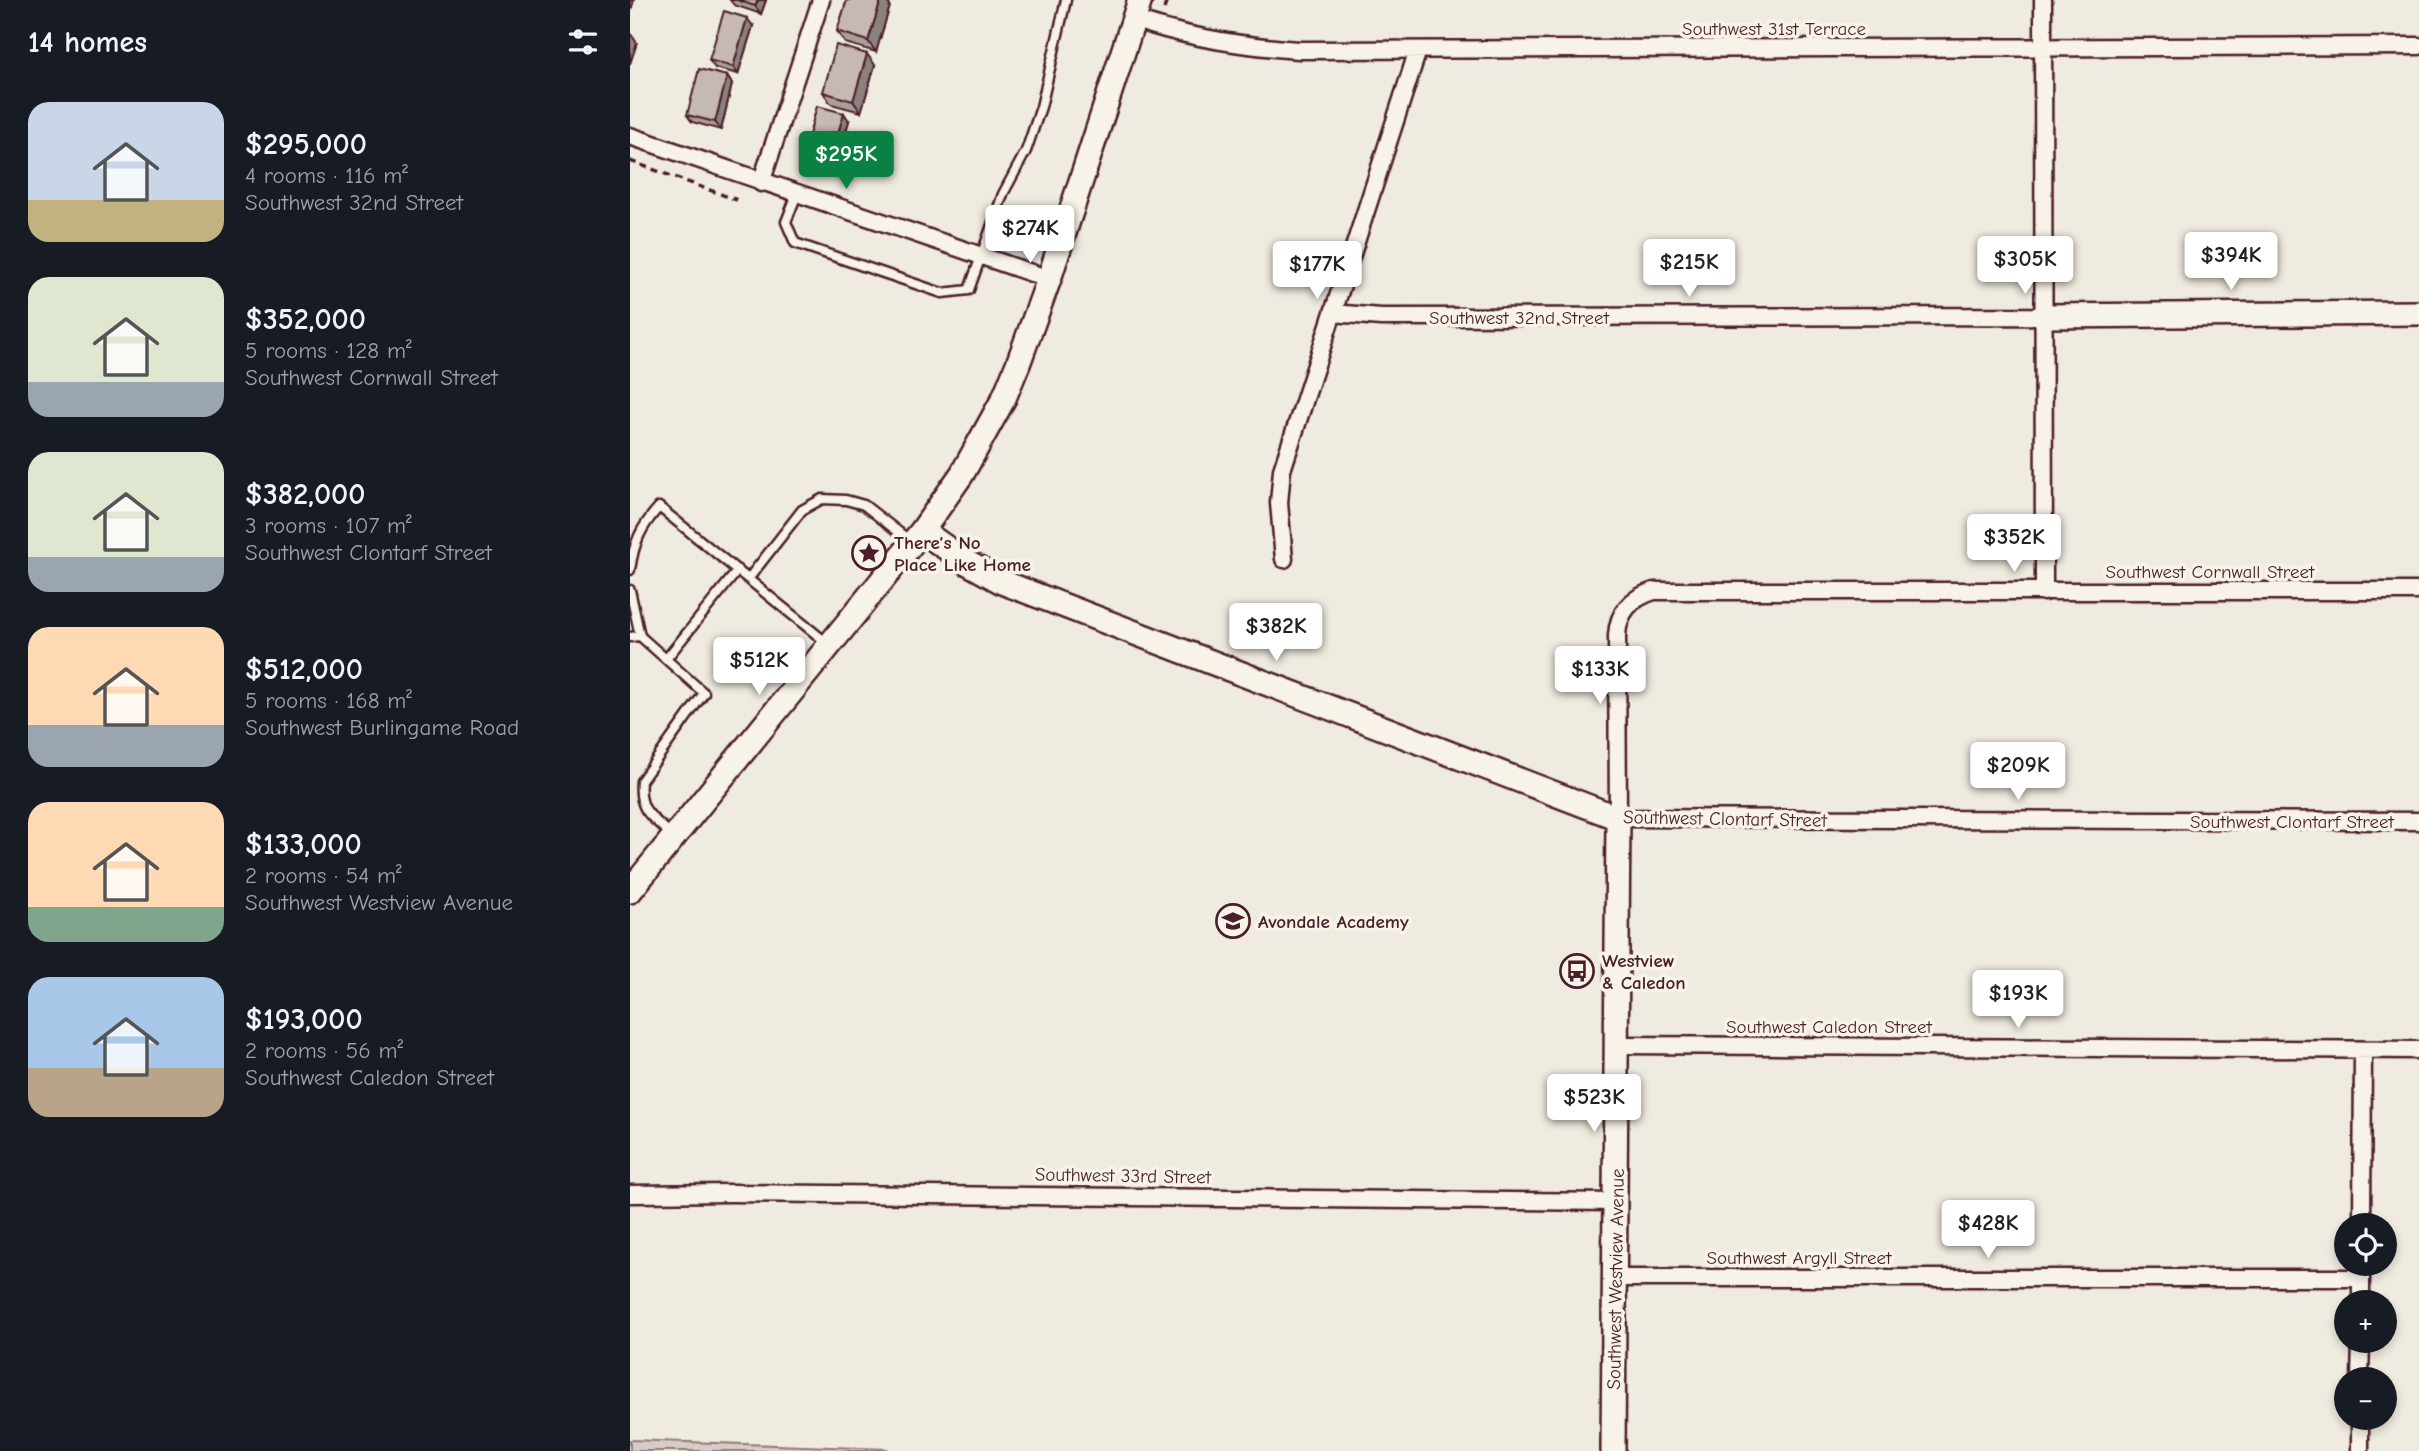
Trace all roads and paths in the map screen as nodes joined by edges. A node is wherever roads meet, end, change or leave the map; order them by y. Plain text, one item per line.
1 (821, 0) edge
2 (1066, 0) edge
3 (1167, 0) edge
4 (2043, 0) edge
5 (1164, 9) dead end
6 (1136, 10) edge
7 (2419, 46) edge
8 (2043, 48) junction
9 (1418, 50) junction
10 (630, 136) edge
11 (630, 161) edge
12 (761, 183) junction
13 (797, 194) junction
14 (737, 200) dead end
15 (981, 256) junction
16 (1049, 279) junction
17 (1333, 313) junction
18 (2419, 313) edge
19 (2043, 316) junction
20 (917, 537) junction
21 (1284, 559) dead end
22 (630, 570) edge
23 (738, 570) junction
24 (749, 578) junction
25 (630, 590) edge
26 (2419, 591) edge
27 (2044, 592) junction
28 (1628, 606) joint
29 (640, 636) junction
30 (630, 638) edge
31 (830, 645) junction
32 (666, 659) junction
33 (1618, 818) junction
34 (2419, 821) edge
35 (674, 837) junction
36 (630, 891) edge
37 (1617, 1045) junction
38 (2363, 1050) junction
39 (2419, 1050) edge
40 (630, 1194) edge
41 (1616, 1202) junction
42 (2361, 1213) edge
43 (2334, 1271) edge
44 (1615, 1278) junction
45 (2360, 1430) edge
46 (1613, 1451) edge
47 (2360, 1451) edge

1 - 12 street
2 - 15 lane
3 - 5 path
4 - 8 street
6 - 9 street, Southwest 31st Terrace
6 - 16 street
7 - 8 street, Southwest 31st Terrace
8 - 9 street, Southwest 31st Terrace
8 - 19 street
9 - 17 street
10 - 12 street
11 - 14 path
12 - 13 street
13 - 15 street
13 - 15 lane
15 - 16 street
16 - 20 street
17 - 19 street, Southwest 32nd Street
17 - 21 street
18 - 19 street, Southwest 32nd Street
19 - 27 street
20 - 24 lane
20 - 31 street
20 - 33 street, Southwest Clontarf Street
22 - 23 lane
23 - 24 lane
23 - 32 lane
24 - 31 lane
25 - 29 lane
26 - 27 street, Southwest Cornwall Street
27 - 28 street, Southwest Cornwall Street
28 - 33 street, Southwest Westview Avenue
29 - 30 lane
29 - 32 lane
31 - 35 street
32 - 35 lane
33 - 34 street, Southwest Clontarf Street
33 - 37 street, Southwest Westview Avenue
35 - 36 street
37 - 38 street, Southwest Caledon Street
37 - 41 street, Southwest Westview Avenue
38 - 39 street, Southwest Caledon Street
38 - 42 street
40 - 41 street, Southwest 33rd Street
41 - 44 street, Southwest Westview Avenue
43 - 44 street, Southwest Argyll Street
44 - 46 street, Southwest Westview Avenue
45 - 47 street

